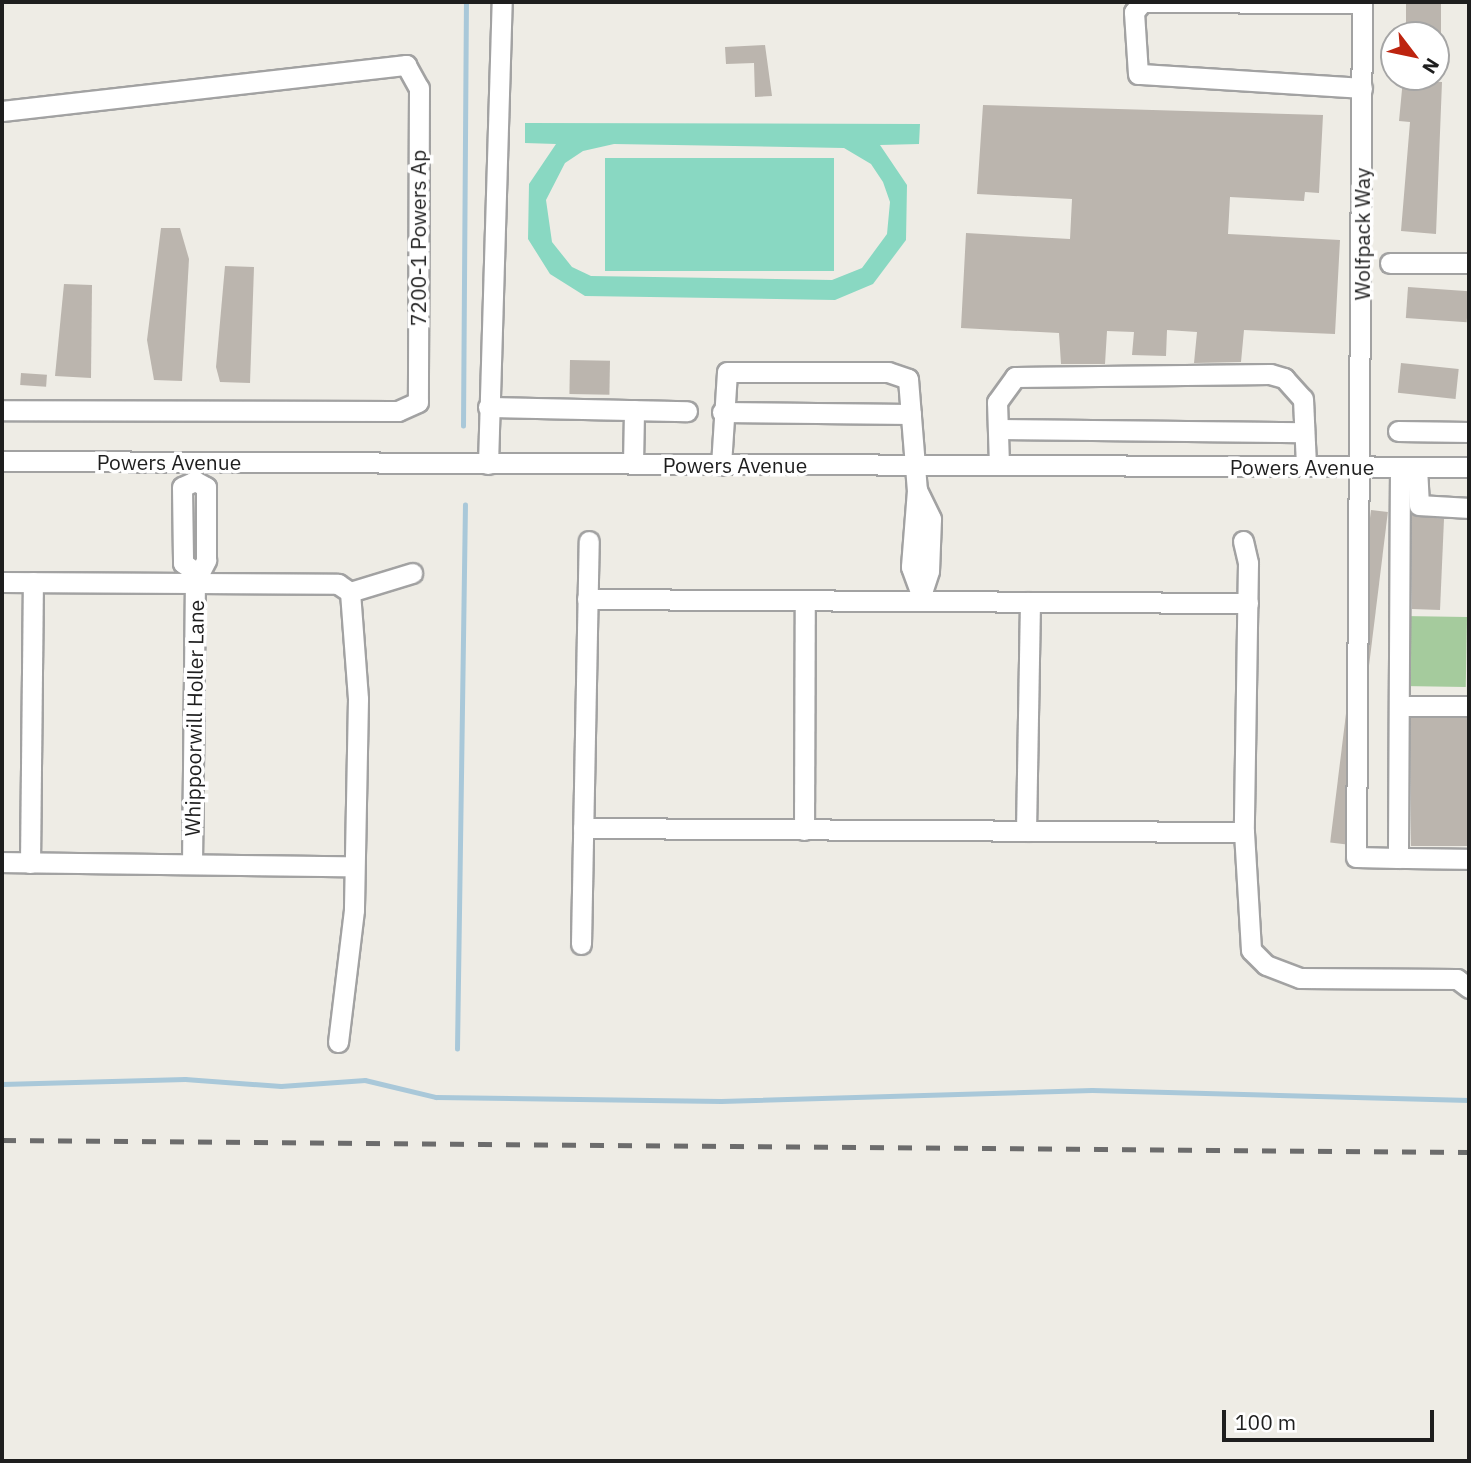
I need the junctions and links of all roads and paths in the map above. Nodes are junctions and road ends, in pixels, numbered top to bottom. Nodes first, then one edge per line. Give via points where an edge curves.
1 (502, 2) edge
2 (1141, 2) edge
3 (1362, 2) edge
4 (1362, 88) junction
5 (2, 111) edge
6 (1390, 263) dead end
7 (1469, 263) edge
8 (488, 407) junction
9 (2, 410) edge
10 (634, 410) junction
11 (687, 411) dead end
12 (722, 412) junction
13 (911, 414) junction
14 (998, 429) junction
15 (1304, 432) junction
16 (1398, 432) dead end
17 (1469, 432) edge
18 (2, 461) edge
19 (488, 464) junction
20 (633, 464) junction
21 (721, 465) junction
22 (916, 465) junction
23 (999, 465) junction
24 (1306, 467) junction
25 (1362, 467) junction
26 (1408, 467) junction
27 (1469, 467) edge
28 (195, 471) junction
29 (1469, 508) edge
30 (589, 541) dead end
31 (1243, 541) dead end
32 (412, 573) dead end
33 (195, 577) junction
34 (2, 582) edge
35 (33, 582) junction
36 (350, 592) junction
37 (920, 596) junction
38 (587, 599) junction
39 (805, 600) junction
40 (1030, 602) junction
41 (1248, 603) junction
42 (1401, 706) junction
43 (1469, 706) edge
44 (583, 828) junction
45 (804, 830) junction
46 (1026, 831) junction
47 (1244, 832) junction
48 (1398, 858) junction
49 (1469, 859) edge
50 (2, 862) edge
51 (30, 863) junction
52 (192, 864) junction
53 (353, 866) junction
54 (581, 944) dead end
55 (1469, 988) edge
56 (338, 1042) dead end

1 - 8 street
2 - 3 street
2 - 4 street via 1134,12 1138,74
3 - 4 street, Wolfpack Way
4 - 25 street, Wolfpack Way
5 - 9 street, 7200-1 Powers Ap via 407,65 419,88 418,402 398,411
6 - 7 street
8 - 10 street
8 - 19 street
10 - 11 street
10 - 20 street
12 - 13 street
12 - 13 street via 727,372 888,372 908,379
12 - 21 street
13 - 22 street
14 - 15 street
14 - 15 street via 1000,392 1015,376 1270,374 1284,378 1303,399
14 - 23 street
15 - 24 street
16 - 17 street
18 - 28 street, Powers Avenue
19 - 20 street, Powers Avenue
19 - 28 street, Powers Avenue
20 - 21 street, Powers Avenue
21 - 22 street, Powers Avenue
22 - 23 street, Powers Avenue
22 - 37 street via 911,567
23 - 24 street, Powers Avenue
24 - 25 street, Powers Avenue
25 - 26 street, Powers Avenue
25 - 48 street, Wolfpack Way via 1356,857
26 - 27 street, Powers Avenue
26 - 29 street via 1419,505
26 - 42 street
28 - 33 street, Whippoorwill Holler Lane via 182,487 183,563
30 - 38 street
31 - 41 street
32 - 36 street
33 - 35 street
33 - 36 street via 338,584
33 - 52 street, Whippoorwill Holler Lane
34 - 35 street
35 - 51 street
36 - 53 street via 358,699
37 - 39 street
37 - 40 street
38 - 39 street
38 - 44 street
39 - 45 street
40 - 41 street
40 - 46 street
41 - 47 street
42 - 43 street
42 - 48 street
44 - 45 street
44 - 54 street
45 - 46 street
46 - 47 street
47 - 55 street via 1247,934 1266,965 1300,978 1457,979
48 - 49 street
50 - 51 street
51 - 52 street
52 - 53 street
53 - 56 street via 352,951 342,980

